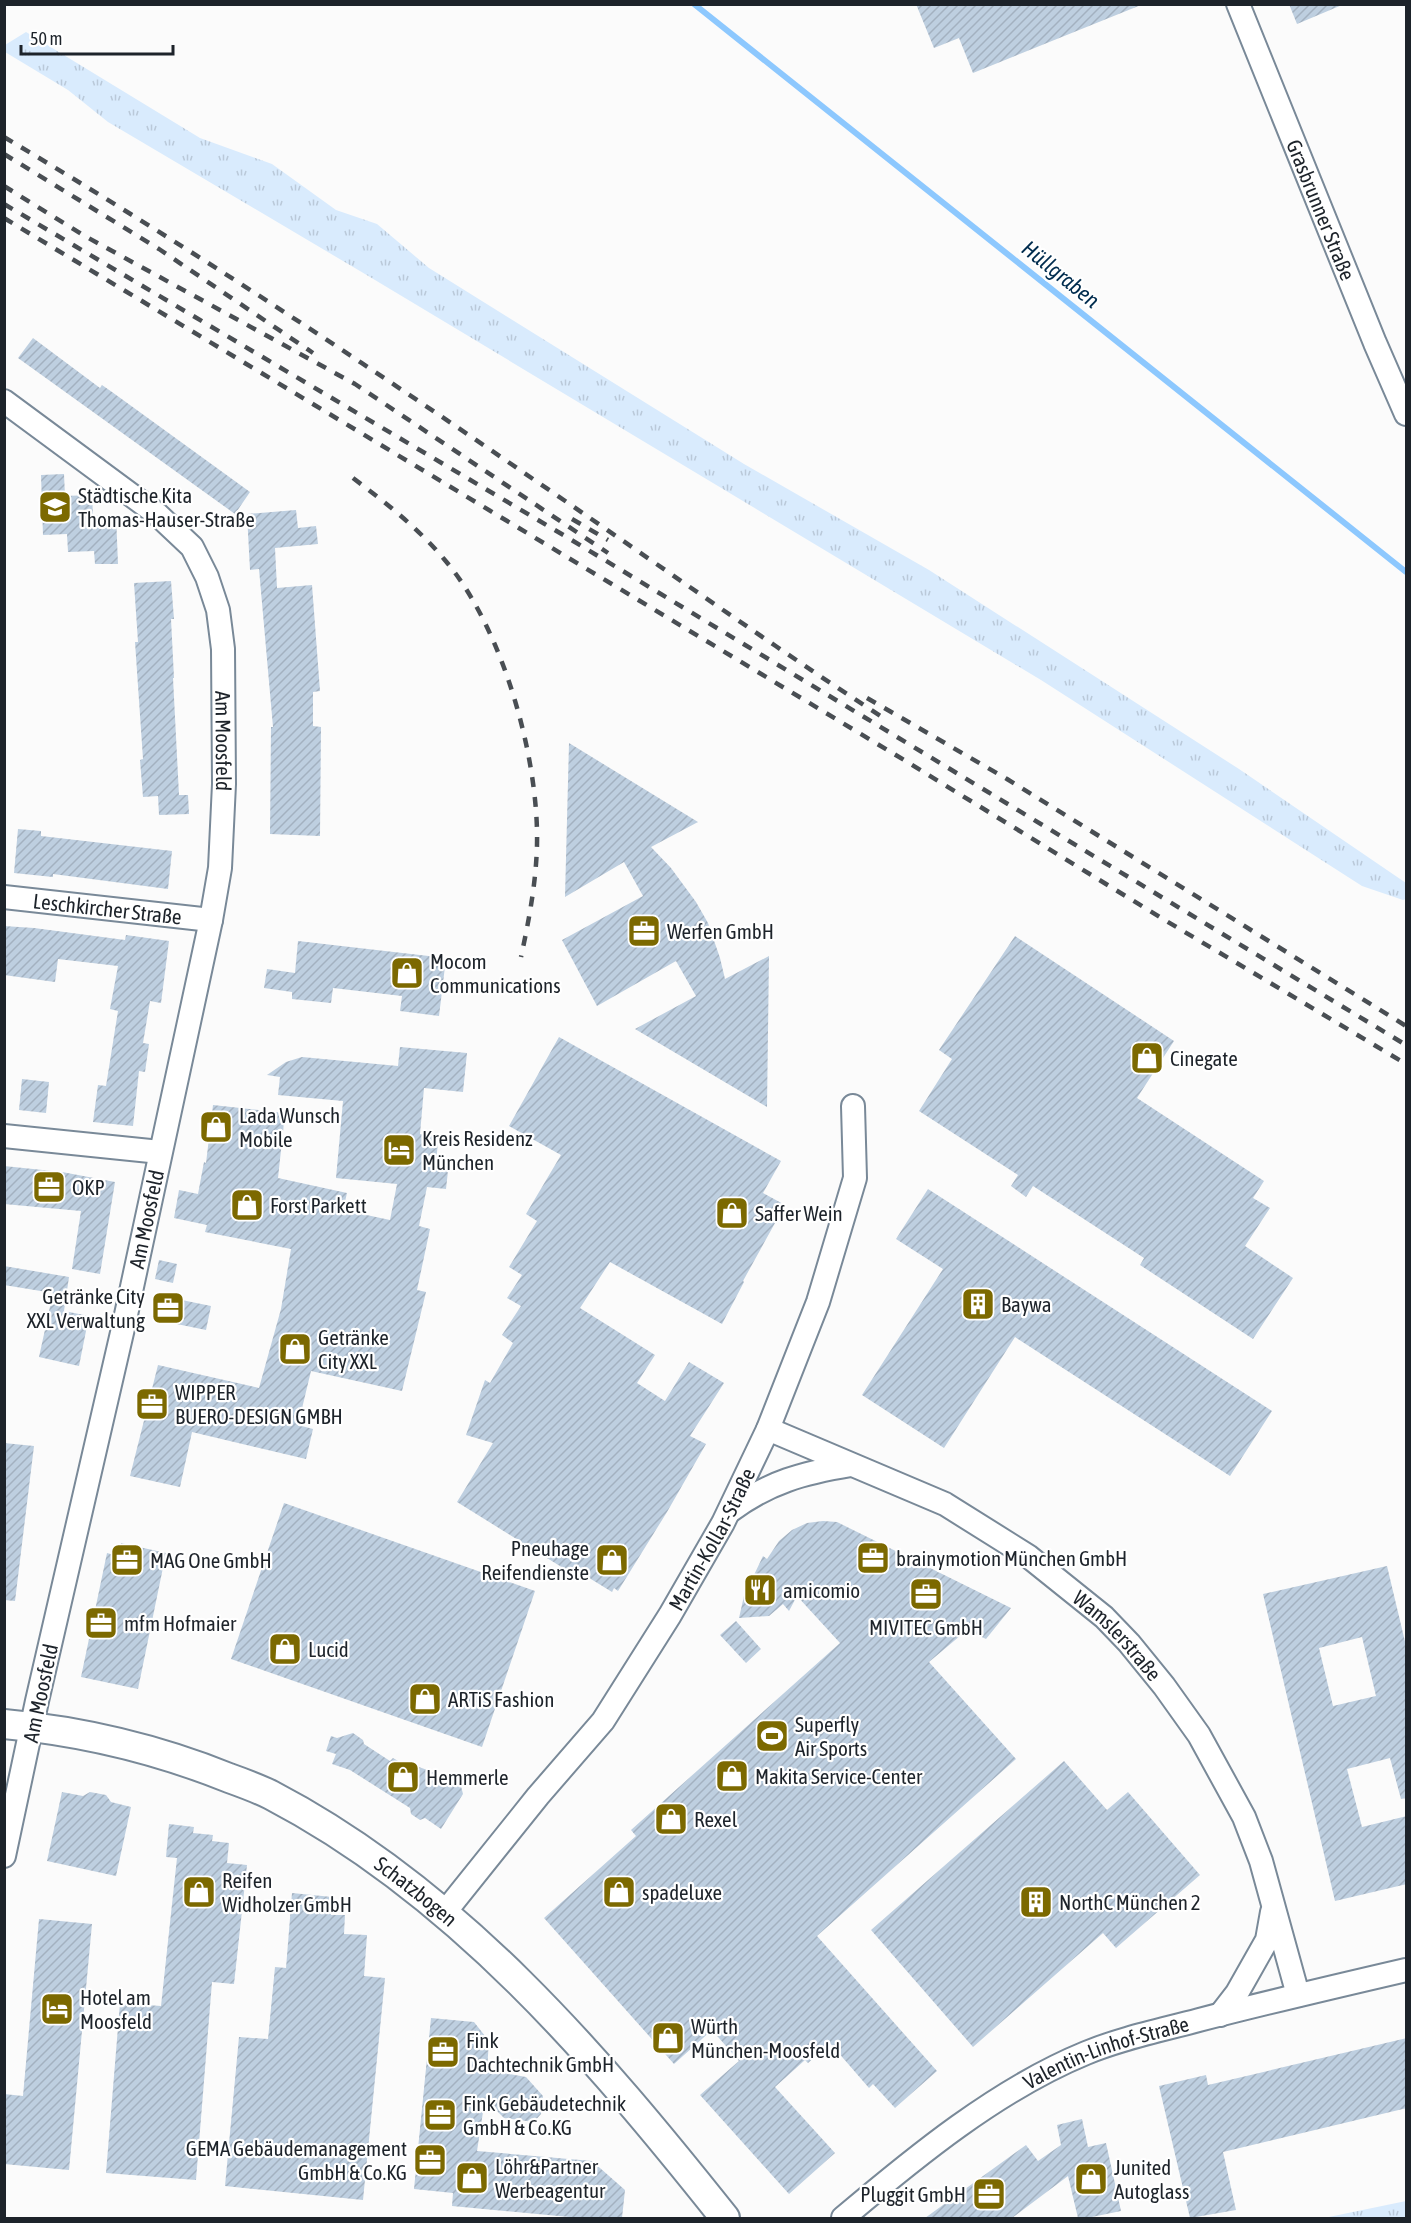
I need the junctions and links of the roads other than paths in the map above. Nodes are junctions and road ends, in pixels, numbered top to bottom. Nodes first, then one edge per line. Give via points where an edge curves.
1 (1238, 4) edge
2 (4, 401) edge
3 (1407, 414) edge
4 (4, 897) edge
5 (211, 920) junction
6 (853, 1106) dead end
7 (4, 1136) edge
8 (160, 1152) junction
9 (768, 1429) junction
10 (851, 1465) junction
11 (728, 1512) junction
12 (18, 1725) edge
13 (4, 1856) edge
14 (1273, 1907) junction
15 (444, 1912) junction
16 (1407, 1970) edge
17 (1298, 1995) junction
18 (1220, 2015) junction
19 (725, 2218) edge
20 (843, 2218) edge

1 - 3 street, Grasbrunner Straße
2 - 5 street, Am Moosfeld via 157,514 192,547 207,577 218,610 223,649 222,839
4 - 5 street, Leschkircher Straße
5 - 8 street, Am Moosfeld
6 - 9 street, Martin-Kollar-Straße via 855,1178 816,1309
7 - 8 street
8 - 12 street, Am Moosfeld via 124,1324
9 - 10 street, Wamslerstraße
9 - 11 street, Martin-Kollar-Straße
10 - 11 street via 782,1480
10 - 14 street, Wamslerstraße via 945,1504 1028,1556 1104,1617 1164,1686 1199,1734 1244,1817
11 - 15 street, Martin-Kollar-Straße via 670,1615 603,1721
12 - 13 street, Am Moosfeld
12 - 15 main road, Schatzbogen via 168,1755 269,1794 349,1839
14 - 17 street, Wamslerstraße
14 - 18 street, Wamslerstraße via 1267,1940 1238,1993
15 - 19 main road, Schatzbogen via 524,1985 585,2051
16 - 17 street, Valentin-Linhof-Straße
17 - 18 street, Valentin-Linhof-Straße
18 - 20 street, Valentin-Linhof-Straße via 1086,2053 1041,2075 934,2144

